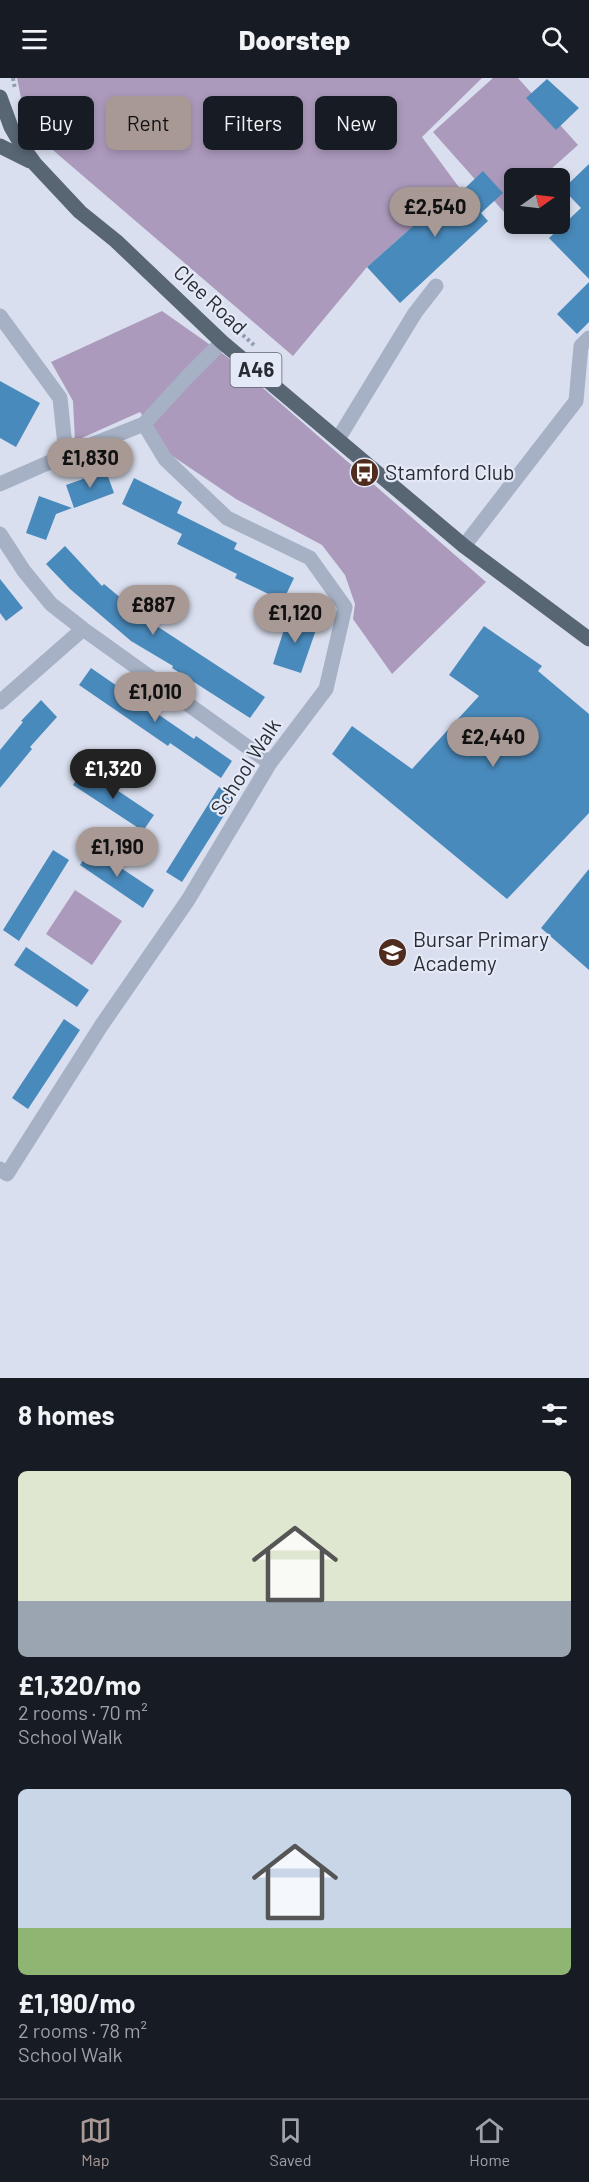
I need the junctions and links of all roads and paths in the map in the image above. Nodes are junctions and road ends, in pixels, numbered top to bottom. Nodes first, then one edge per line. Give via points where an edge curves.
1 (0, 97) edge
2 (0, 146) edge
3 (35, 164) junction
4 (436, 285) dead end
5 (216, 310) dead end
6 (0, 316) edge
7 (589, 338) edge
8 (222, 342) junction
9 (260, 349) dead end
10 (144, 424) junction
11 (338, 439) junction
12 (66, 455) junction
13 (0, 484) edge
14 (0, 534) edge
15 (464, 546) junction
16 (83, 629) junction
17 (589, 639) edge
18 (0, 702) edge
19 (270, 763) junction
20 (4, 1172) edge

1 - 3 main road, Clee Road / A46 via 11,127
2 - 3 main road, Clee Road / A46
3 - 8 main road, Clee Road / A46 via 80,212
4 - 11 street
5 - 9 path
6 - 12 street via 60,398
7 - 15 street via 581,346 576,401
8 - 10 street
8 - 11 main road, Clee Road / A46
10 - 12 street
10 - 19 street, School Walk via 165,459 227,518 310,558 345,607 326,689
11 - 15 main road, Clee Road / A46
12 - 13 street
14 - 16 street via 44,596
15 - 17 main road, Clee Road / A46
16 - 18 street
16 - 19 street
19 - 20 street, School Walk via 188,900

